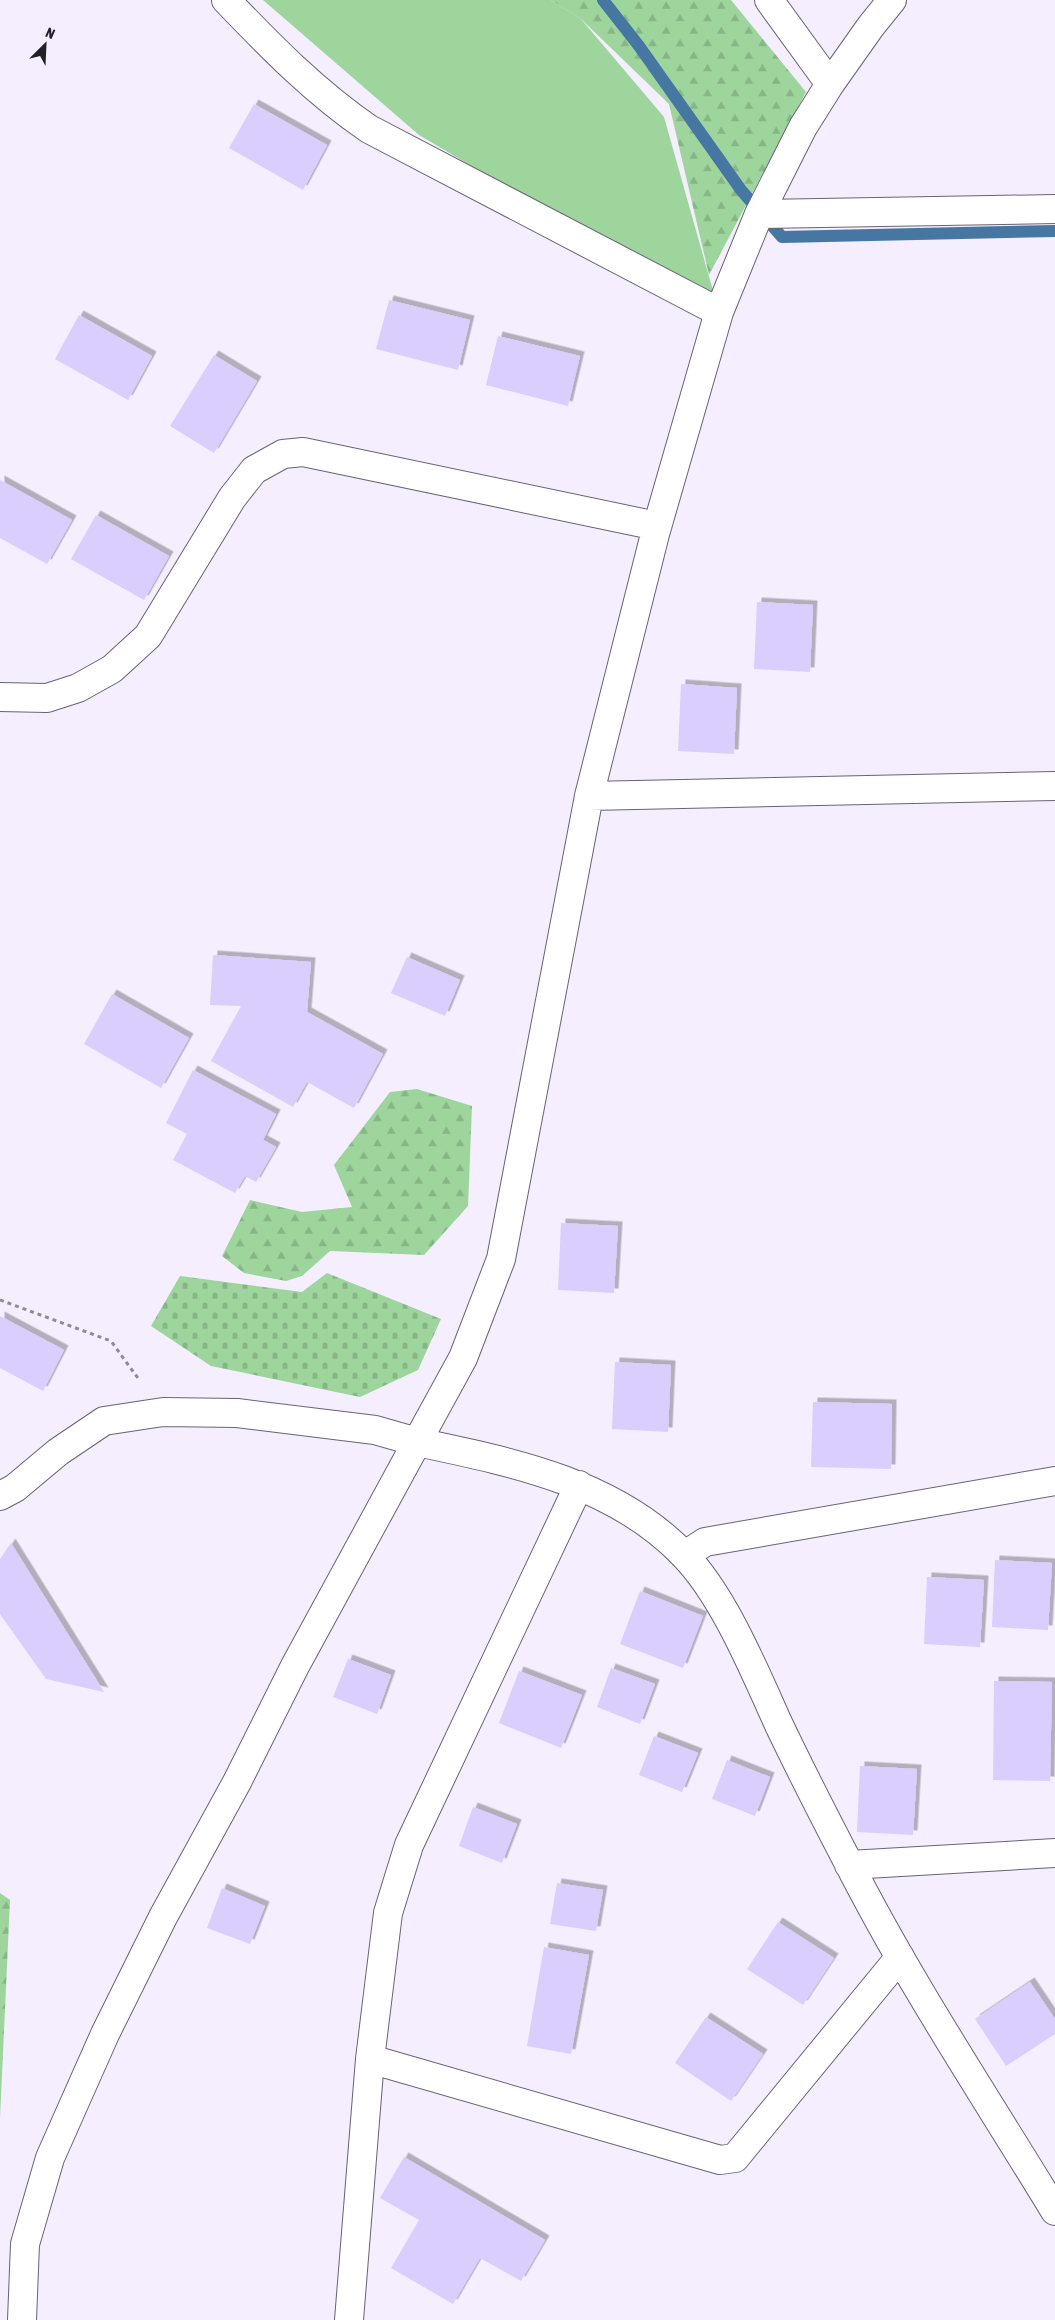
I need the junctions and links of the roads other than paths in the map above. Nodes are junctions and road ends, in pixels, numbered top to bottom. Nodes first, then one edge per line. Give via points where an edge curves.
1 (226, 0) edge
2 (768, 0) edge
3 (892, 0) edge
4 (830, 84) junction
5 (1055, 209) edge
6 (759, 214) junction
7 (719, 312) junction
8 (658, 526) junction
9 (0, 698) edge
10 (1055, 786) edge
11 (590, 796) junction
12 (417, 1442) junction
13 (1055, 1481) edge
14 (579, 1486) junction
15 (0, 1496) edge
16 (685, 1555) junction
17 (1055, 1853) edge
18 (849, 1865) junction
19 (900, 1957) junction
20 (370, 2059) junction
21 (1055, 2211) edge
22 (22, 2320) edge
23 (349, 2320) edge

1 - 7 street via 287,64 368,129
2 - 4 street
3 - 4 street
4 - 6 street via 803,127
5 - 6 street
6 - 7 street
7 - 8 street
8 - 9 street via 302,452 283,454 254,470 232,498 148,636 112,669 78,688 47,698
8 - 11 street
10 - 11 street
11 - 12 street via 501,1258 463,1358
12 - 14 street via 497,1458
12 - 15 street via 375,1430 237,1413 163,1412 104,1422
12 - 22 street via 163,1917 97,2052 50,2158 25,2244
13 - 16 street via 705,1542
14 - 16 street via 619,1503
14 - 20 street via 408,1845 388,1913
16 - 18 street via 727,1618
17 - 18 street
18 - 19 street
19 - 20 street via 735,2158 720,2160
19 - 21 street
20 - 23 street

